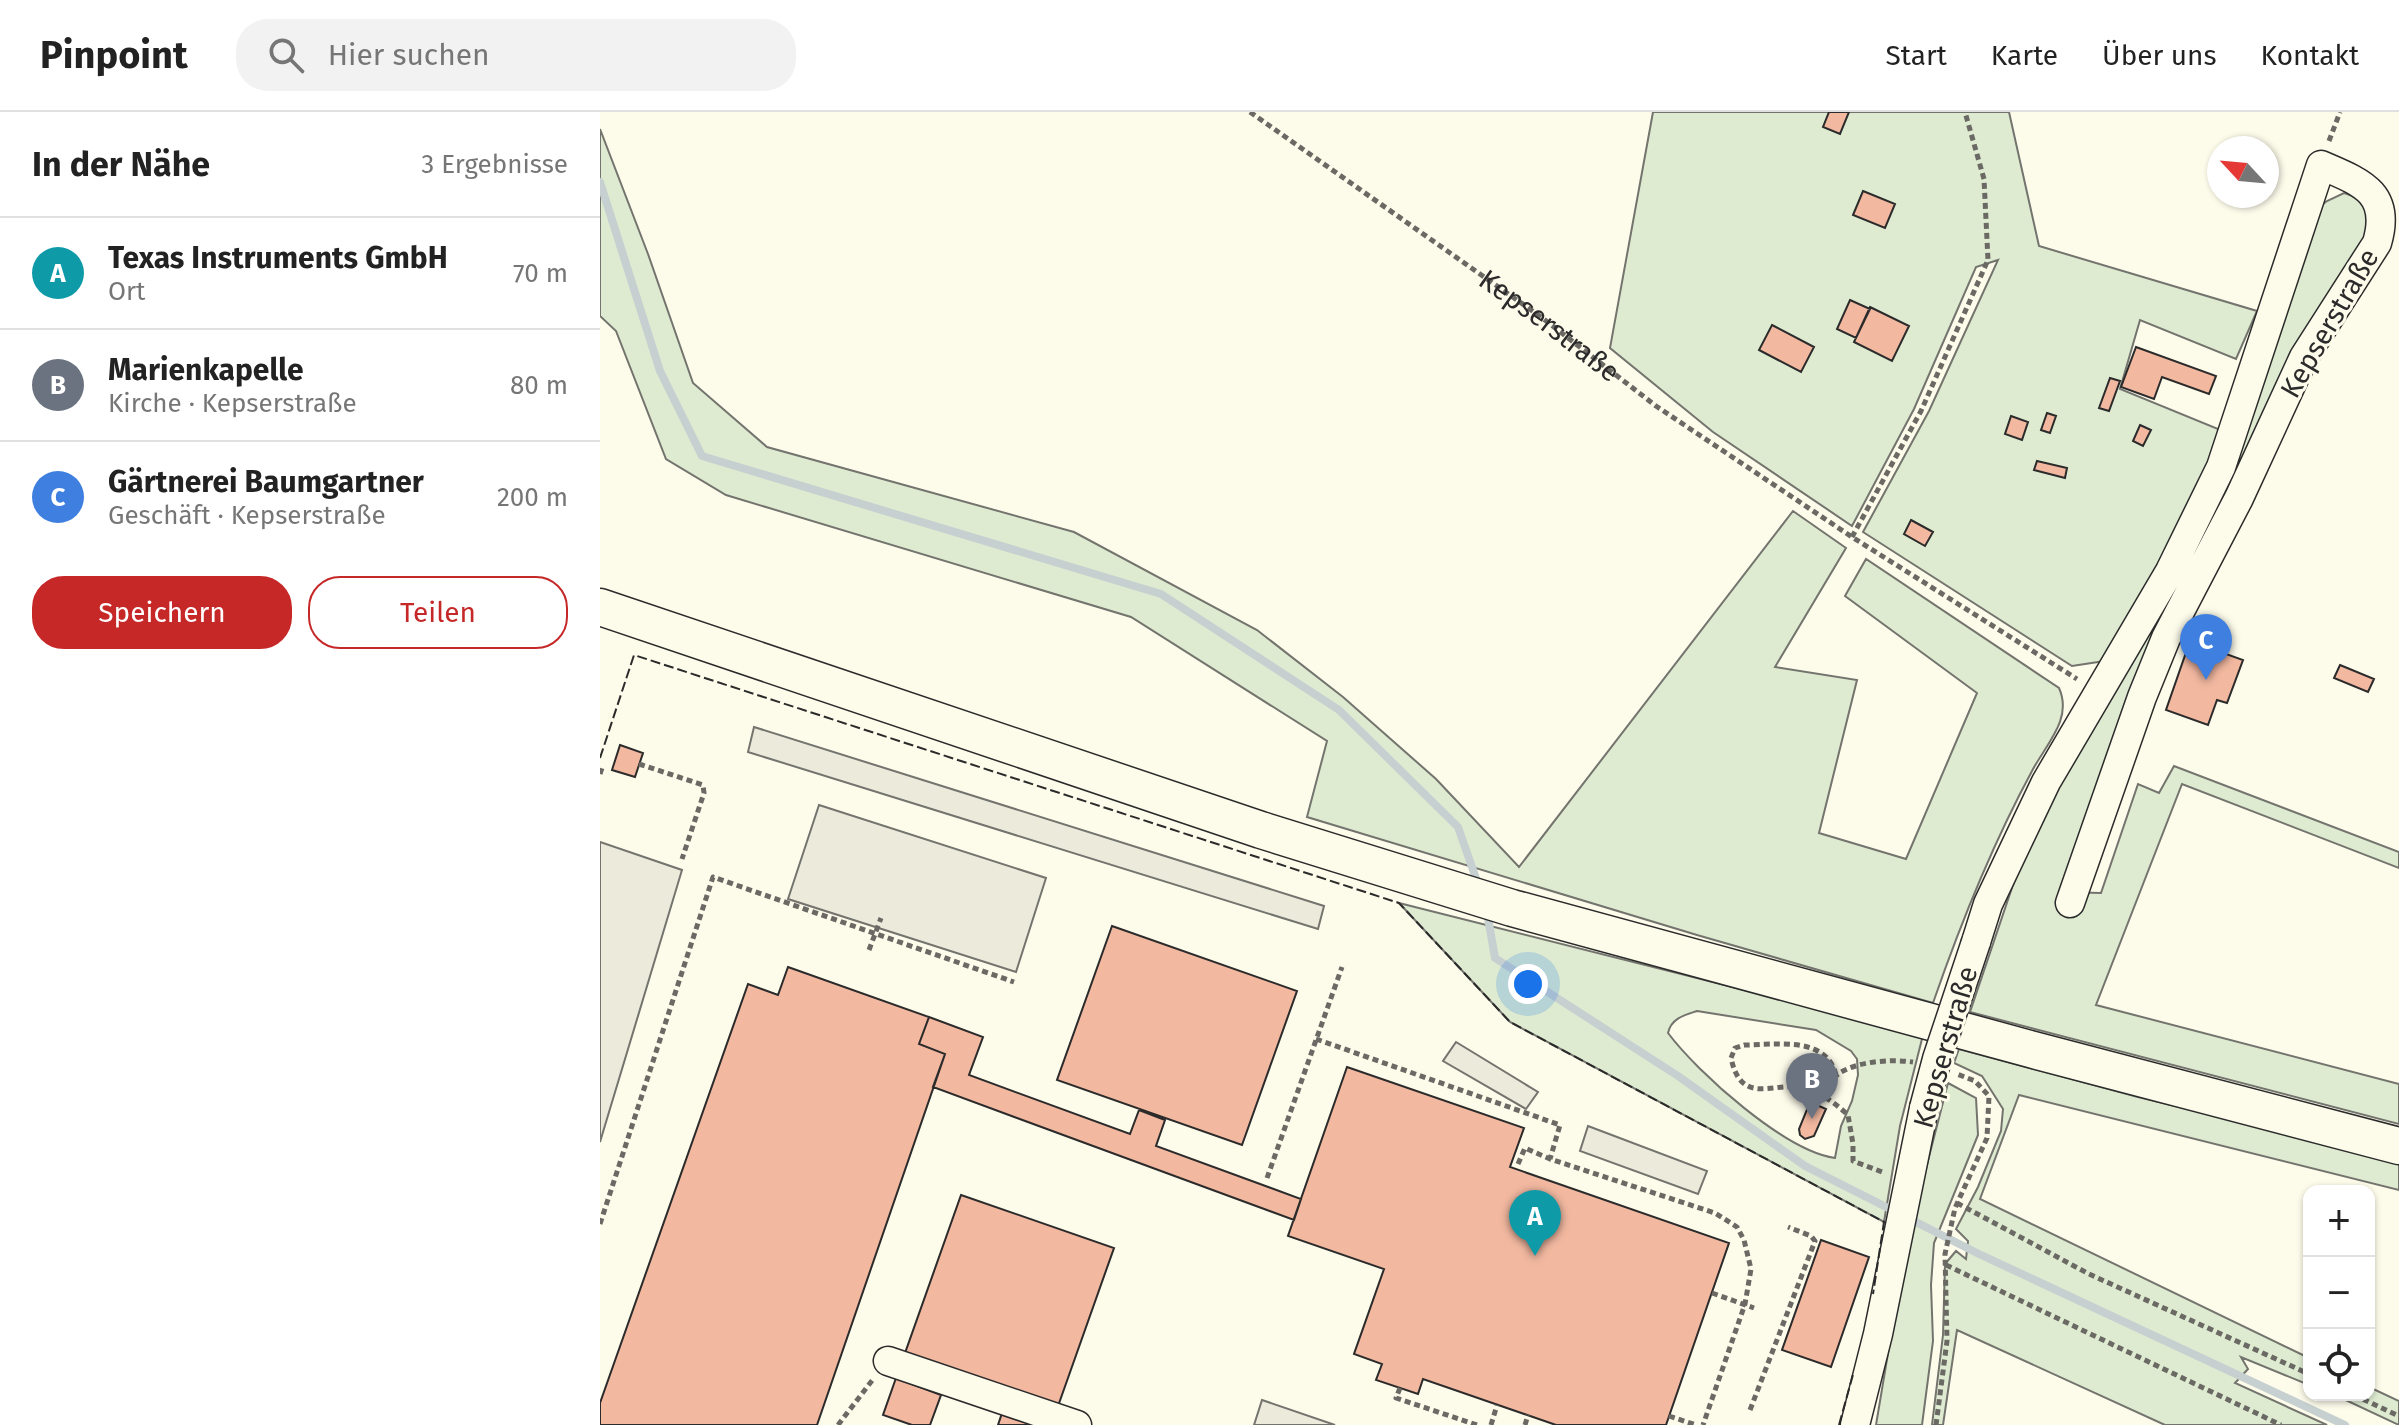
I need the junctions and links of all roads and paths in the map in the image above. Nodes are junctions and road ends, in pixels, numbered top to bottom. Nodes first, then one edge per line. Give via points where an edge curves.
1 (1250, 112) edge
2 (1965, 112) edge
3 (1852, 537) junction
4 (600, 607) edge
5 (2099, 694) junction
6 (639, 764) dead end
7 (682, 859) dead end
8 (2070, 903) dead end
9 (881, 918) dead end
10 (875, 934) junction
11 (869, 950) dead end
12 (1342, 967) dead end
13 (1014, 982) dead end
14 (1316, 1039) junction
15 (1836, 1075) dead end
16 (2399, 1146) edge
17 (1550, 1159) junction
18 (1518, 1164) dead end
19 (1858, 1165) dead end
20 (1267, 1178) dead end
21 (600, 1224) edge
22 (1788, 1227) dead end
23 (1946, 1265) junction
24 (1712, 1293) dead end
25 (1745, 1304) junction
26 (1754, 1308) dead end
27 (888, 1361) joint
28 (2303, 1371) edge
29 (1400, 1388) dead end
30 (2367, 1401) edge
31 (1497, 1405) dead end
32 (1750, 1410) dead end
33 (1528, 1415) dead end
34 (1669, 1416) dead end
35 (2399, 1416) edge
36 (838, 1425) edge
37 (1077, 1425) edge
38 (1477, 1425) edge
39 (1491, 1425) edge
40 (1525, 1425) edge
41 (1696, 1425) edge
42 (1703, 1425) edge
43 (1855, 1425) edge
44 (1936, 1425) edge
45 (2281, 1425) edge

1 - 3 path, Kepserstraße via 1541,317 1656,406
2 - 3 path via 1984,179 1988,260 1921,411
3 - 5 path, Kepserstraße
4 - 16 main road via 1261,830 1512,908
5 - 8 street, Kepserstraße via 2170,571 2221,467 2321,165 2362,183 2381,211 2377,243 2304,357 2166,638
5 - 43 street, Kepserstraße, bridge via 2046,782 1988,904 1924,1108
6 - 7 path via 703,785
9 - 10 path
10 - 11 path
10 - 13 path
10 - 21 path via 713,877
12 - 14 path
14 - 17 path via 1560,1125
14 - 20 path
15 - 19 path via 1828,1059 1804,1045 1744,1045 1735,1048 1731,1058 1735,1072 1751,1086 1809,1090 1843,1111
17 - 18 path via 1525,1148
17 - 25 path via 1715,1213 1737,1227 1751,1269
22 - 32 path via 1815,1241
23 - 28 path via 1956,1205 2089,1274
23 - 44 path via 1947,1341
23 - 45 path
24 - 25 path
25 - 26 path
25 - 42 path
27 - 36 path
27 - 37 street
29 - 38 path via 1396,1398
30 - 35 path
31 - 39 path
33 - 40 path
34 - 41 path

